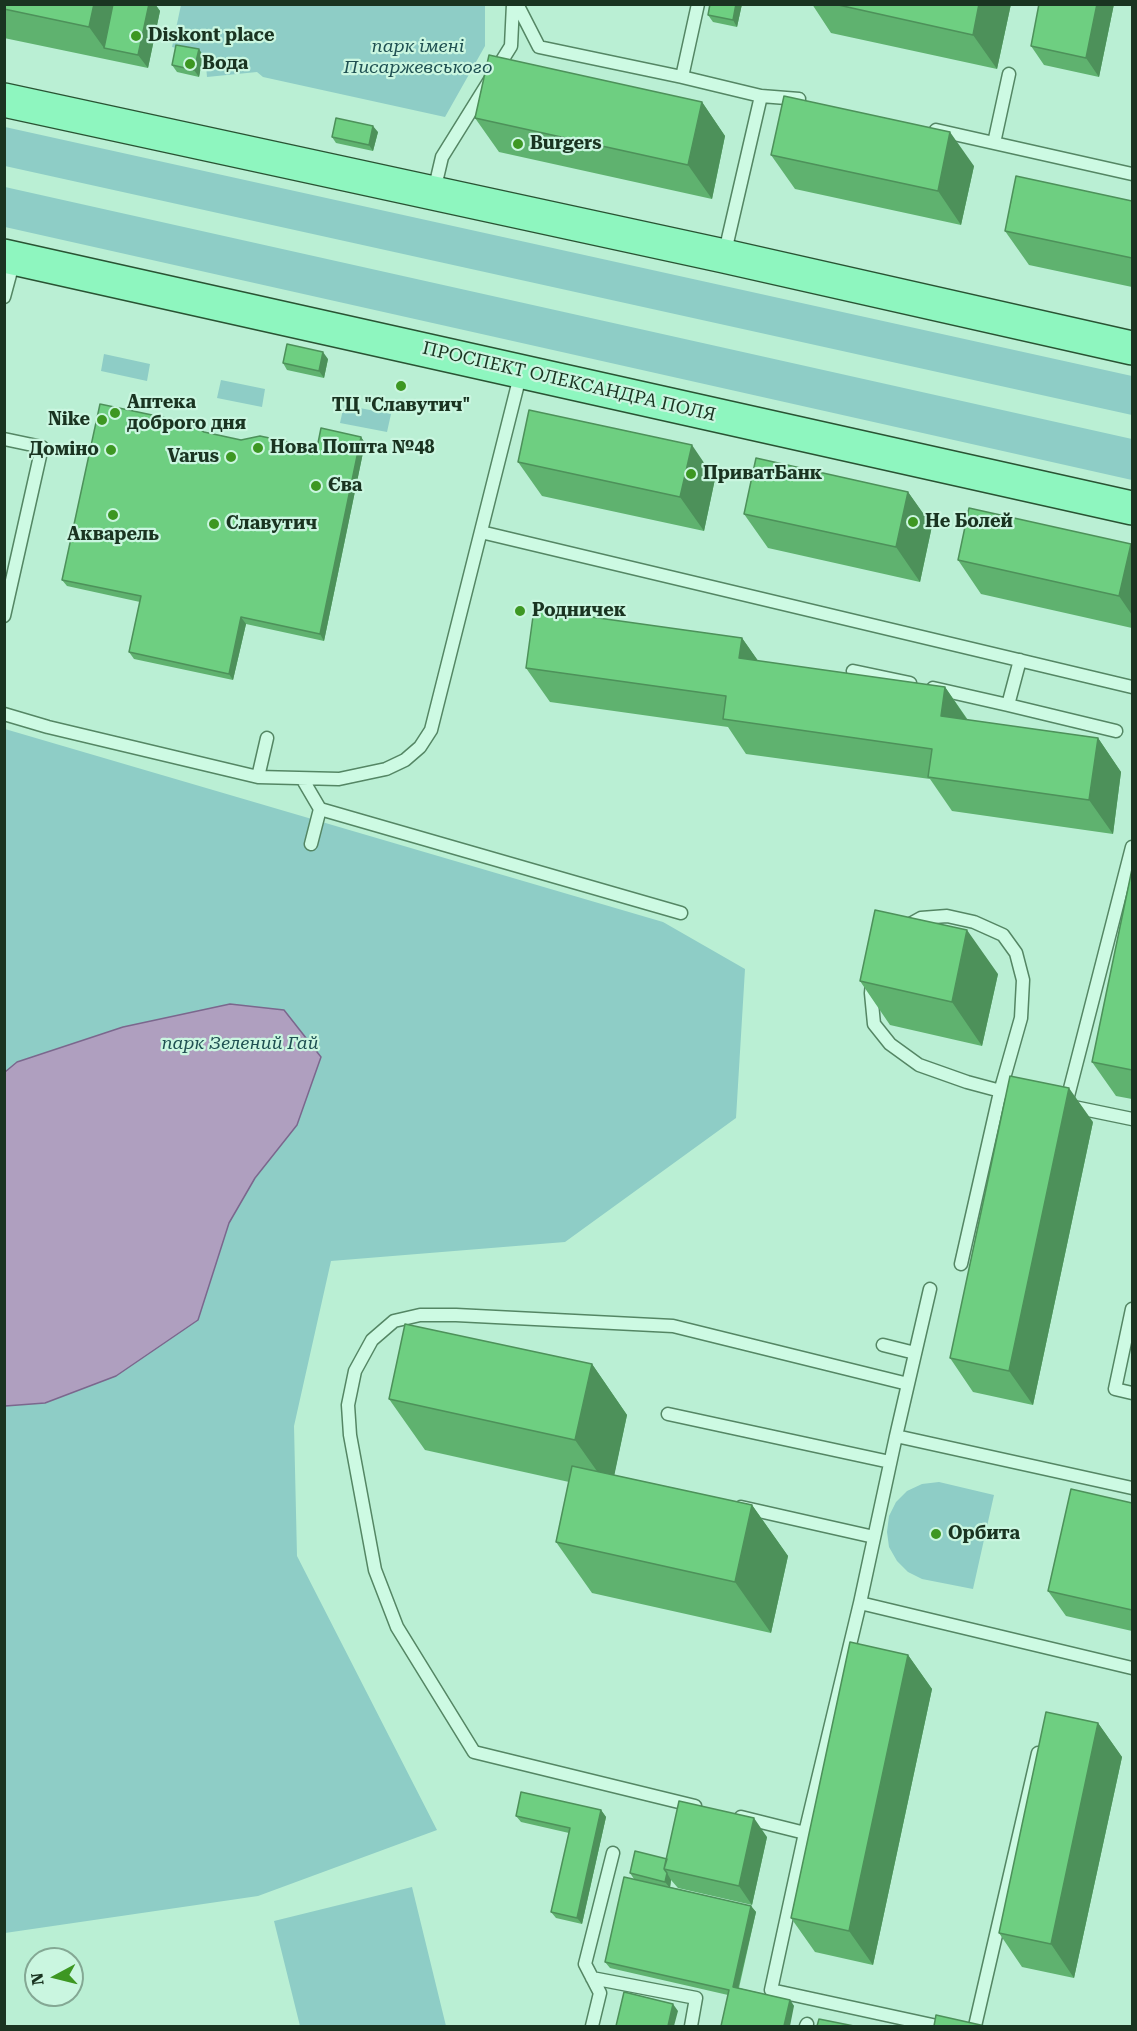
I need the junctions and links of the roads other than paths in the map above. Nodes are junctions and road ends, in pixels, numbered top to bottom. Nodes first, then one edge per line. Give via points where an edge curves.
1 (515, 4) edge
2 (698, 4) edge
3 (1009, 74) dead end
4 (682, 77) junction
5 (761, 96) junction
6 (4, 100) edge
7 (806, 101) edge
8 (928, 128) edge
9 (994, 143) junction
10 (1132, 174) edge
11 (434, 192) junction
12 (724, 256) junction
13 (10, 257) edge
14 (4, 297) edge
15 (1132, 348) edge
16 (521, 371) junction
17 (4, 439) edge
18 (1132, 508) edge
19 (481, 532) junction
20 (4, 616) edge
21 (1020, 660) junction
22 (853, 671) dead end
23 (1132, 687) edge
24 (1008, 705) junction
25 (4, 714) edge
26 (1116, 732) dead end
27 (267, 738) dead end
28 (258, 777) junction
29 (303, 780) junction
30 (320, 809) junction
31 (311, 844) dead end
32 (1132, 847) edge
33 (681, 914) dead end
34 (892, 939) edge
35 (875, 967) edge
36 (1000, 1092) junction
37 (1033, 1099) edge
38 (1132, 1119) edge
39 (962, 1264) dead end
40 (930, 1289) dead end
41 (1132, 1309) edge
42 (883, 1345) dead end
43 (915, 1353) junction
44 (908, 1384) junction
45 (1132, 1393) edge
46 (668, 1414) dead end
47 (896, 1436) junction
48 (890, 1462) junction
49 (1132, 1488) edge
50 (734, 1505) edge
51 (874, 1537) junction
52 (860, 1604) junction
53 (1132, 1668) edge
54 (1040, 1744) edge
55 (703, 1808) edge
56 (725, 1813) edge
57 (805, 1833) junction
58 (613, 1853) dead end
59 (592, 1978) junction
60 (592, 2026) edge
61 (691, 2026) edge
62 (937, 2026) edge
63 (975, 2026) edge

1 - 4 lane via 539,48
1 - 11 lane via 511,46 442,157
2 - 4 lane
3 - 9 lane
4 - 5 lane
5 - 7 lane
5 - 12 lane
6 - 11 main road
8 - 9 lane
9 - 10 lane
11 - 12 main road
12 - 15 main road
13 - 14 lane
13 - 16 main road, ПРОСПЕКТ ОЛЕКСАНДРА ПОЛЯ
16 - 18 main road, ПРОСПЕКТ ОЛЕКСАНДРА ПОЛЯ
16 - 19 lane
17 - 20 lane via 42,447
19 - 21 lane
19 - 29 lane via 431,730 420,747 405,760 375,772
21 - 23 lane
21 - 24 lane
22 - 24 lane
24 - 26 lane
25 - 28 lane
27 - 28 lane
28 - 29 lane
29 - 30 lane
30 - 31 lane
30 - 33 lane
32 - 38 lane via 1060,1105
34 - 36 lane via 921,918 947,916 974,921 1003,935 1016,953 1023,980 1021,1018
35 - 36 lane via 871,993 874,1024 890,1044 919,1065
36 - 37 lane
36 - 39 lane
40 - 43 lane
41 - 45 lane via 1115,1389
42 - 43 lane
43 - 44 lane
44 - 47 lane
44 - 55 lane via 673,1326 456,1315 420,1316 394,1322 372,1340 355,1371 348,1405 350,1435 375,1570 397,1628 474,1752
46 - 48 lane
47 - 48 lane
47 - 49 lane
48 - 51 lane
50 - 51 lane
51 - 52 lane
52 - 53 lane
52 - 57 lane
54 - 63 lane
56 - 57 lane
57 - 62 lane via 771,1990
58 - 59 lane via 585,1964
59 - 60 lane via 600,1993
59 - 61 lane via 696,1998

